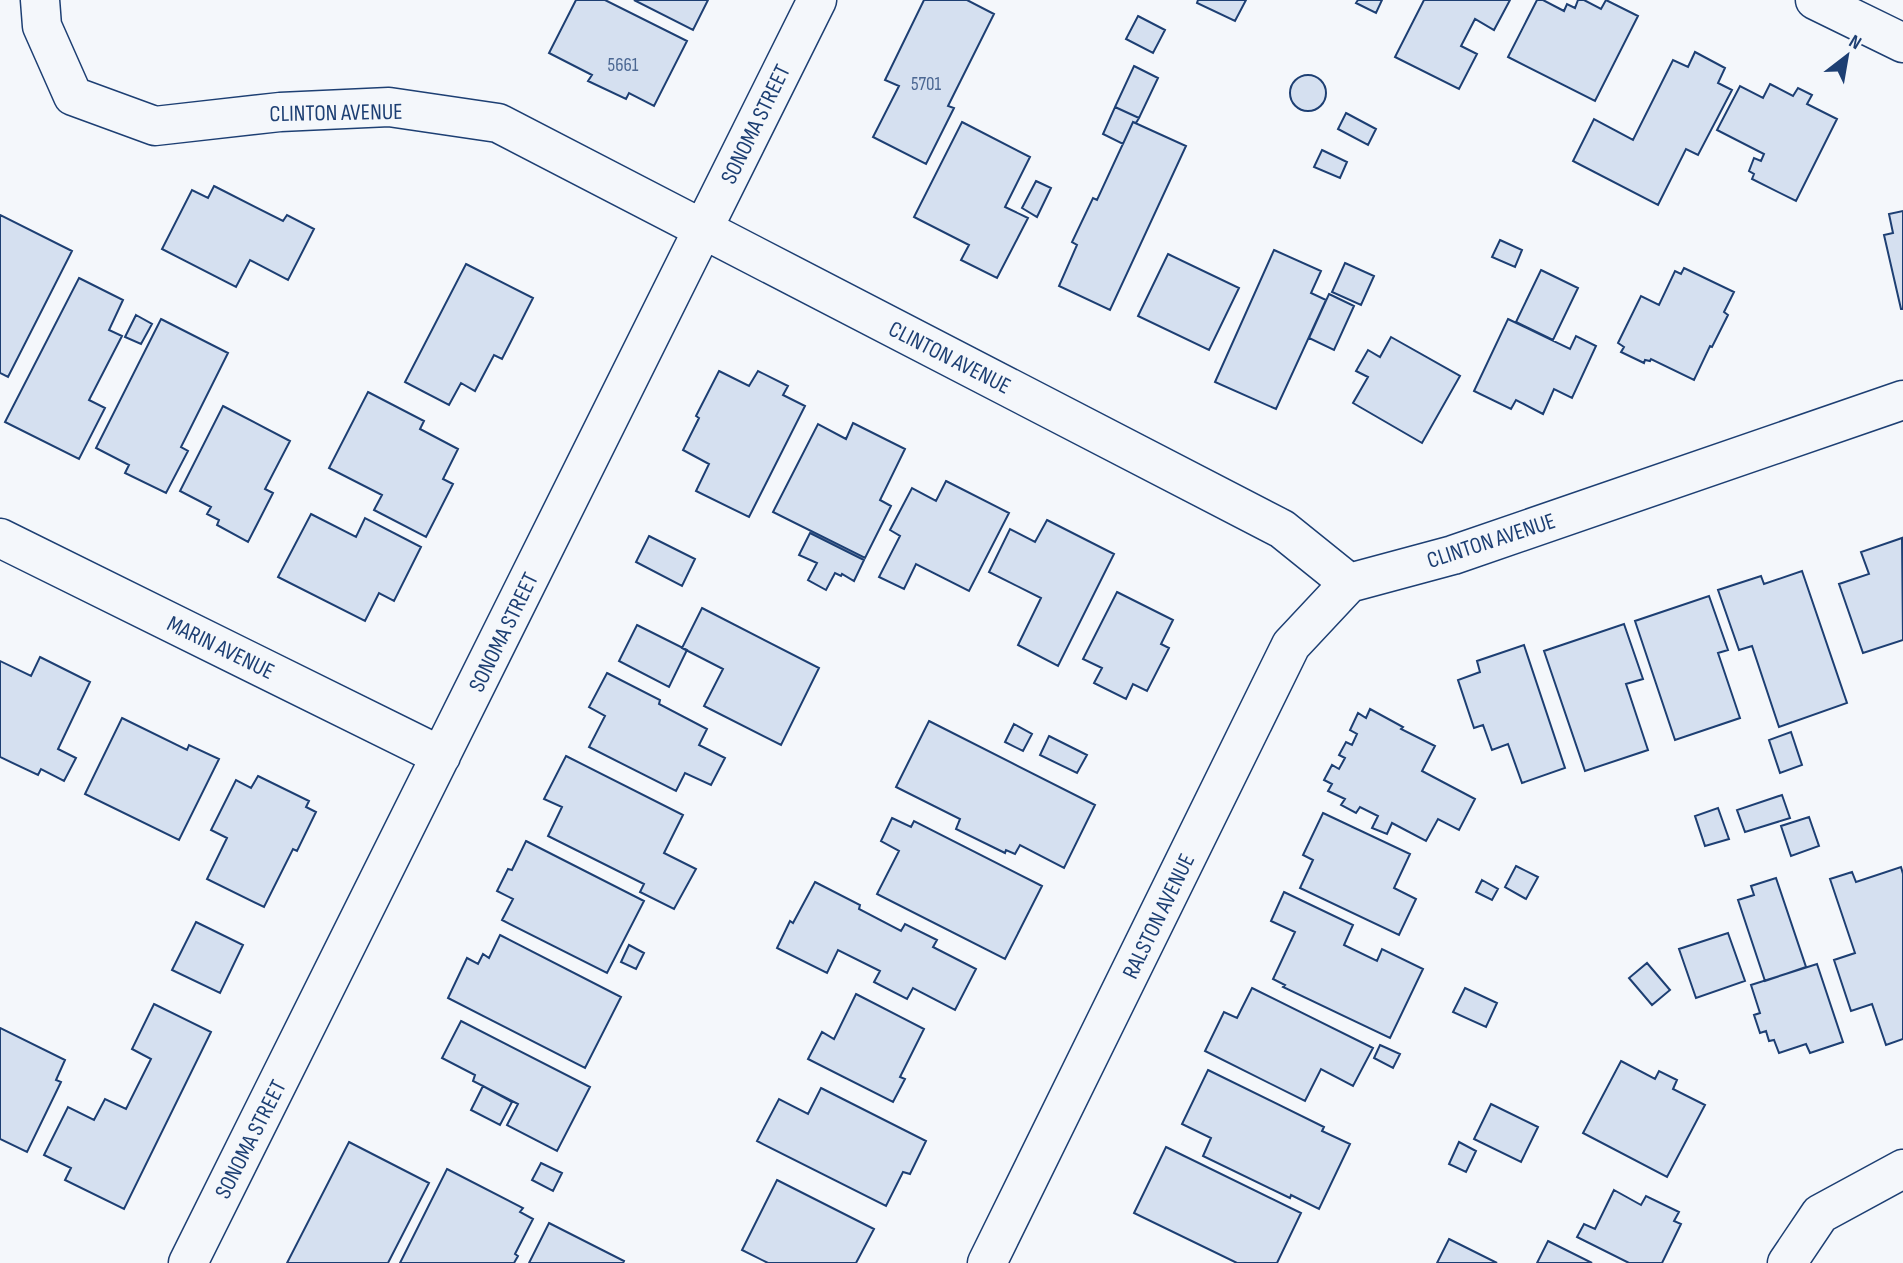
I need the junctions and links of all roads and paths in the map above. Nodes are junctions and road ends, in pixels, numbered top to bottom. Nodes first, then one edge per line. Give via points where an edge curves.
1 (40, 0) edge
2 (817, 0) edge
3 (1815, 0) edge
4 (1903, 43) edge
5 (703, 230) junction
6 (1903, 400) edge
7 (0, 538) edge
8 (1349, 583) junction
9 (441, 756) junction
10 (1903, 1169) edge
11 (188, 1263) edge
12 (987, 1263) edge
13 (1787, 1263) edge

1 - 5 street, CLINTON AVENUE via 42,26 73,96 155,126 280,111 389,107 498,123
2 - 5 street, SONOMA STREET
3 - 4 street
5 - 8 street, CLINTON AVENUE via 1282,528
5 - 9 street, SONOMA STREET
6 - 8 street, CLINTON AVENUE via 1453,555
7 - 9 street, MARIN AVENUE
8 - 12 street, RALSTON AVENUE via 1292,645
9 - 11 street, SONOMA STREET
10 - 13 street via 1820,1214

